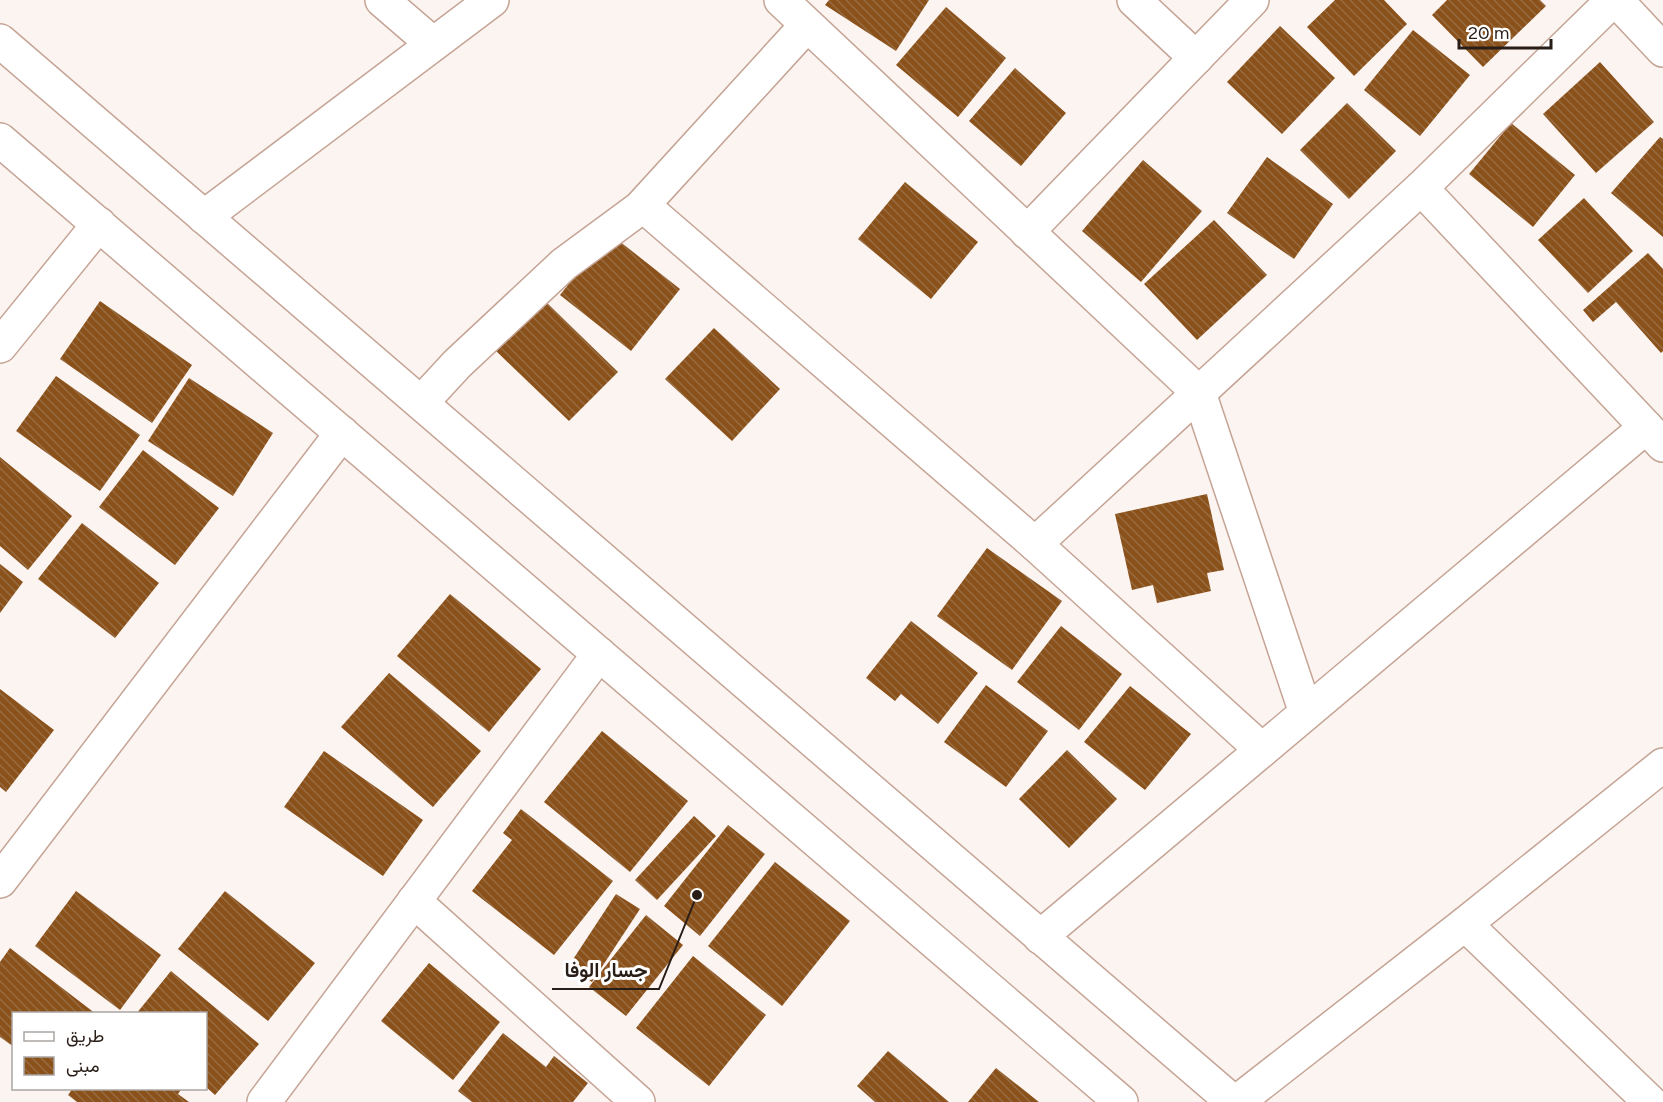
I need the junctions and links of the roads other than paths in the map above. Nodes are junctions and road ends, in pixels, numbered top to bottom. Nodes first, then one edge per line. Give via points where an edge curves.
1 (382, 0) edge
2 (492, 0) edge
3 (781, 0) edge
4 (1134, 0) edge
5 (1252, 0) edge
6 (1615, 0) edge
7 (807, 25) junction
8 (0, 41) edge
9 (433, 44) junction
10 (1663, 50) edge
11 (1196, 58) junction
12 (0, 140) edge
13 (1420, 188) junction
14 (653, 214) dead end
15 (204, 217) junction
16 (99, 224) junction
17 (1027, 232) junction
18 (0, 346) edge
19 (1199, 393) junction
20 (421, 403) junction
21 (342, 433) junction
22 (1654, 436) edge
23 (1035, 544) junction
24 (599, 654) junction
25 (1306, 712) junction
26 (1262, 750) junction
27 (1663, 765) edge
28 (0, 880) edge
29 (414, 901) junction
30 (1465, 924) junction
31 (1040, 936) junction
32 (264, 1102) edge
33 (638, 1102) edge
34 (1121, 1102) edge
35 (1235, 1102) edge
36 (1650, 1102) edge

1 - 9 street
2 - 9 street
3 - 7 street
4 - 11 street
5 - 11 street
6 - 10 street
6 - 13 street
7 - 17 street
7 - 20 street via 640,208 564,264
8 - 15 street
9 - 15 street
11 - 17 street
12 - 16 street
13 - 19 street
13 - 22 street
14 - 23 street
15 - 20 street
16 - 18 street
16 - 21 street
17 - 19 street
19 - 23 street
19 - 25 street
20 - 31 street
21 - 24 street
21 - 28 street
22 - 25 street
23 - 26 street
24 - 29 street
24 - 34 street
25 - 26 street
26 - 31 street
27 - 30 street
29 - 32 street
29 - 33 street
30 - 35 street
30 - 36 street
31 - 35 street

